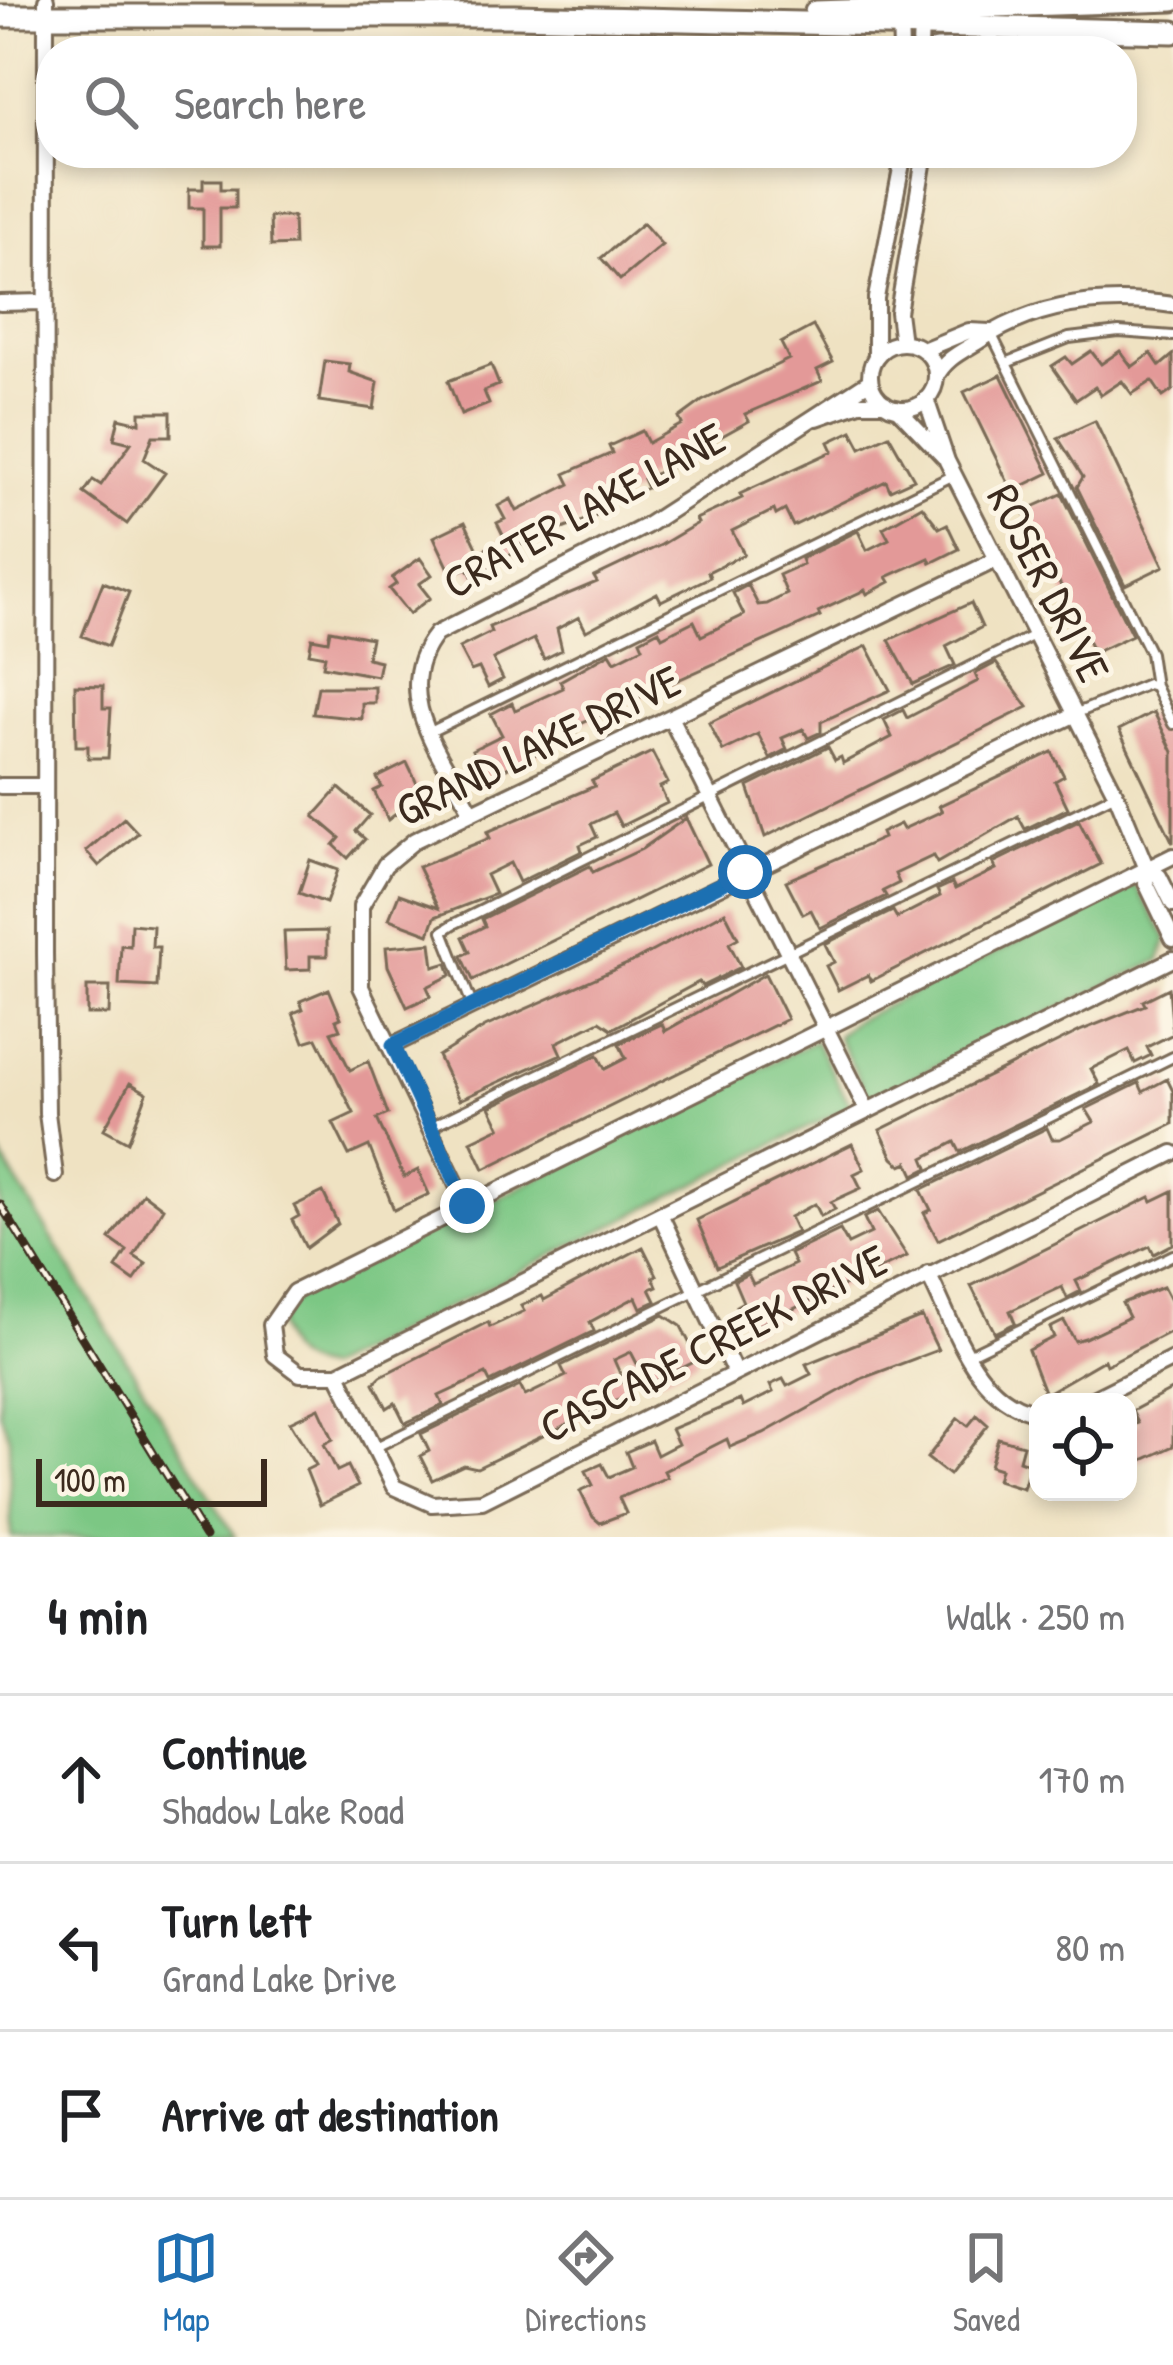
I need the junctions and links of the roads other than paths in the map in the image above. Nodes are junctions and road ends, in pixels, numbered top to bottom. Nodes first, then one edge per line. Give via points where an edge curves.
1 (1173, 0) edge
2 (46, 8) edge
3 (0, 16) edge
4 (912, 17) edge
5 (1105, 32) junction
6 (1173, 32) edge
7 (1092, 36) edge
8 (44, 168) edge
9 (901, 168) edge
10 (922, 168) edge
11 (43, 302) junction
12 (0, 303) edge
13 (1173, 305) edge
14 (990, 332) junction
15 (1173, 336) edge
16 (902, 343) junction
17 (923, 350) junction
18 (877, 356) junction
19 (1006, 363) junction
20 (936, 377) junction
21 (870, 381) junction
22 (926, 399) junction
23 (890, 406) junction
24 (812, 419) junction
25 (950, 468) junction
26 (996, 560) junction
27 (1034, 635) junction
28 (1155, 686) junction
29 (1076, 714) junction
30 (671, 719) junction
31 (1173, 724) edge
32 (430, 732) junction
33 (0, 786) edge
34 (44, 786) junction
35 (1116, 794) junction
36 (708, 796) junction
37 (472, 812) junction
38 (1173, 856) edge
39 (1147, 869) junction
40 (745, 872) junction
41 (1173, 904) edge
42 (1173, 939) edge
43 (785, 953) junction
44 (1173, 959) edge
45 (473, 1007) junction
46 (822, 1027) junction
47 (393, 1045) junction
48 (1173, 1057) edge
49 (867, 1111) junction
50 (430, 1126) junction
51 (1173, 1153) edge
52 (55, 1175) dead end
53 (467, 1206) junction
54 (660, 1214) junction
55 (1173, 1255) edge
56 (928, 1274) junction
57 (696, 1290) junction
58 (970, 1354) junction
59 (1173, 1359) edge
60 (735, 1372) junction
61 (338, 1374) junction
62 (1106, 1393) edge
63 (1029, 1411) edge
64 (375, 1448) junction

1 - 4 main road
2 - 3 main road
2 - 4 main road
4 - 5 main road
5 - 6 main road
5 - 7 main road
8 - 11 street
9 - 18 street via 876,298
10 - 16 street via 898,312
11 - 12 street
11 - 34 street
13 - 14 street via 1072,302
14 - 17 street via 969,331
14 - 19 lane
14 - 20 street
15 - 19 lane via 1069,338
16 - 17 street
16 - 18 street
17 - 20 street
18 - 21 street
19 - 28 lane via 1150,653
20 - 22 street
21 - 23 street
21 - 24 street, CRATER LAKE LANE
22 - 23 street
22 - 25 street, ROSER DRIVE
23 - 24 street, CRATER LAKE LANE via 860,403
23 - 25 street, ROSER DRIVE
24 - 32 street, CRATER LAKE LANE via 646,526 436,634 414,682
25 - 26 street, ROSER DRIVE
25 - 32 lane
26 - 27 street, ROSER DRIVE
26 - 30 street, GRAND LAKE DRIVE
27 - 29 street, ROSER DRIVE
27 - 36 lane
28 - 29 lane via 1134,685
28 - 31 lane
29 - 35 street, ROSER DRIVE
29 - 40 street
30 - 36 street
30 - 37 street, GRAND LAKE DRIVE
32 - 37 street, CRATER LAKE LANE
33 - 34 street
34 - 52 street via 47,1113
35 - 39 street, ROSER DRIVE
35 - 43 lane
36 - 40 street
36 - 45 lane via 443,932
37 - 47 street, GRAND LAKE DRIVE via 385,865 361,906 361,987
38 - 39 street
39 - 41 street, ROSER DRIVE
39 - 42 street, ROSER DRIVE
39 - 46 street
40 - 43 street
40 - 45 street
43 - 46 street
43 - 50 lane
44 - 49 street
45 - 47 street
46 - 49 street
46 - 53 street
47 - 50 street, GRAND LAKE DRIVE
48 - 57 lane
49 - 54 street
50 - 53 street, GRAND LAKE DRIVE
51 - 56 street, CASCADE CREEK DRIVE
53 - 61 street via 283,1301 270,1343 281,1364 316,1377
54 - 57 street
54 - 61 street
55 - 58 lane
56 - 58 street
56 - 60 street, CASCADE CREEK DRIVE
57 - 60 street
57 - 64 lane
58 - 63 street via 996,1396
59 - 62 street
60 - 64 street, CASCADE CREEK DRIVE via 464,1506 405,1497
61 - 64 street, CASCADE CREEK DRIVE

